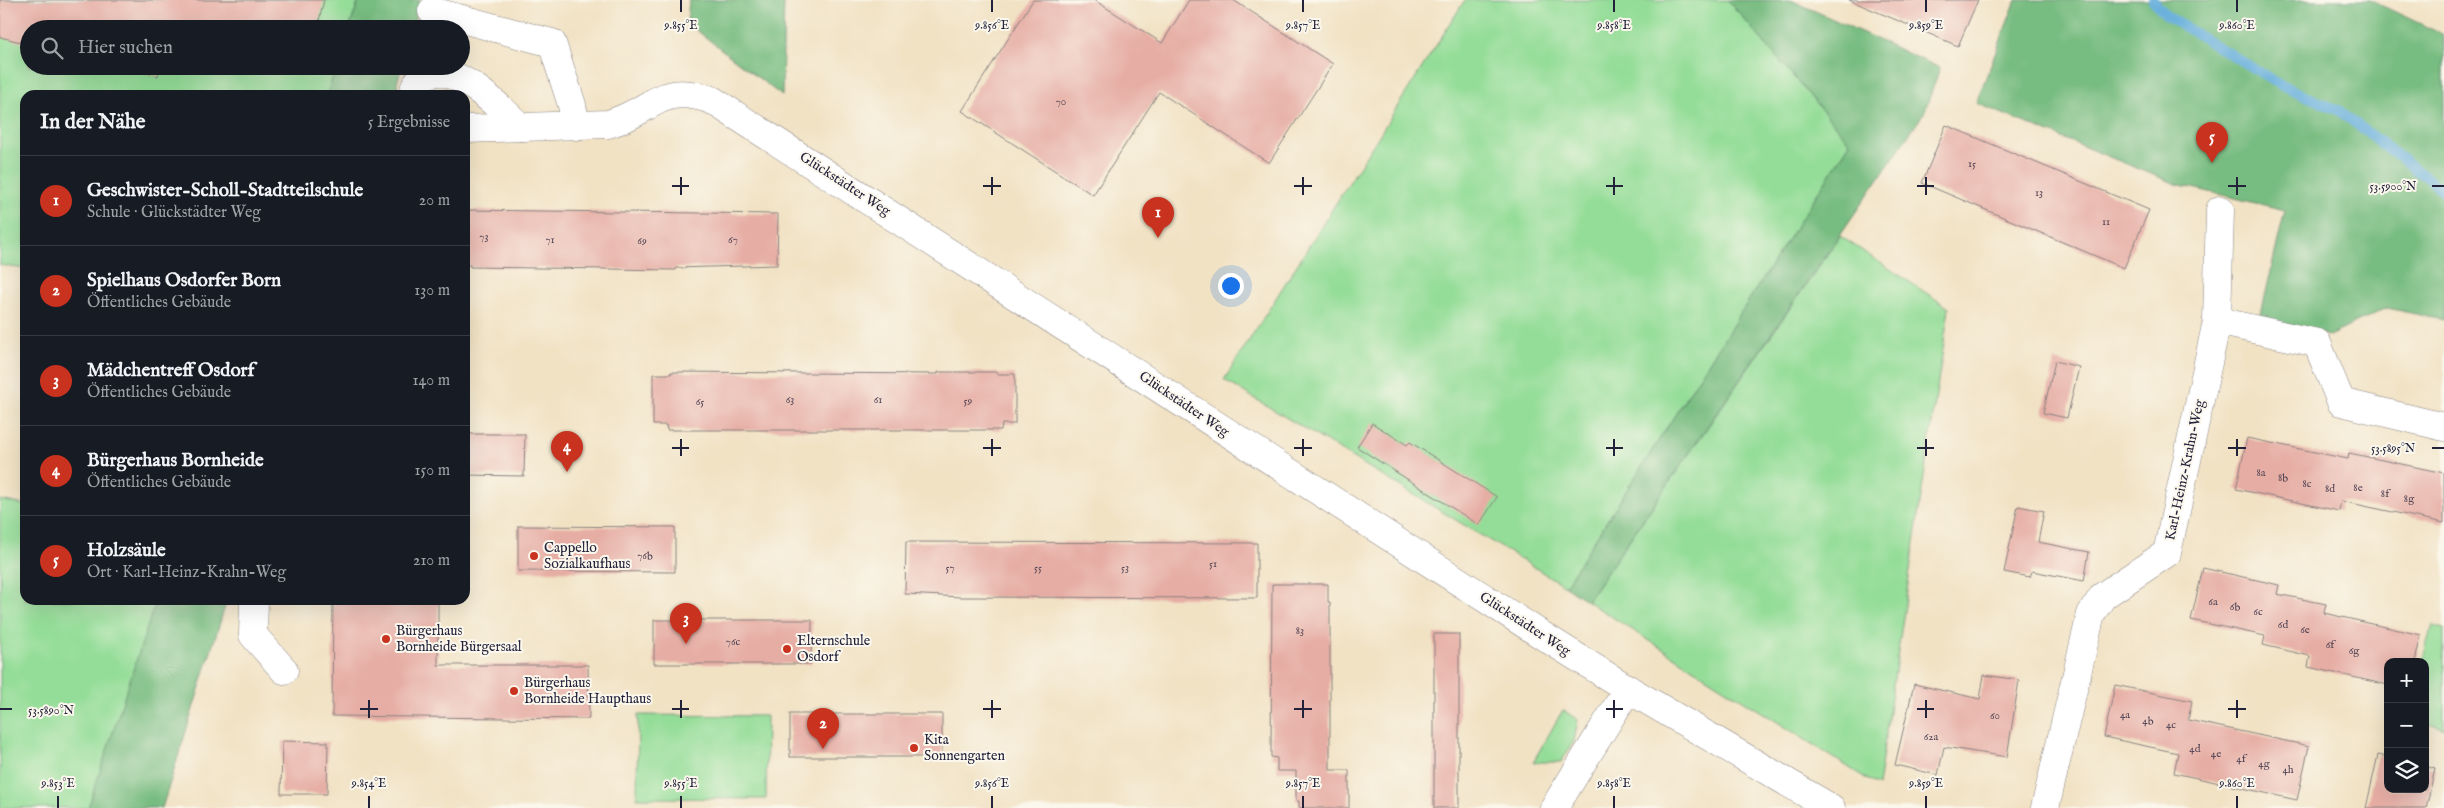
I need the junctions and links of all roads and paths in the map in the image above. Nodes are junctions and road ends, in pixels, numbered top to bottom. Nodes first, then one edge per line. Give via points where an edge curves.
1 (432, 11) dead end
2 (466, 20) edge
3 (470, 21) edge
4 (428, 75) edge
5 (451, 75) edge
6 (414, 90) edge
7 (576, 126) junction
8 (520, 127) junction
9 (470, 129) edge
10 (2220, 210) dead end
11 (2217, 321) junction
12 (2444, 427) edge
13 (254, 605) edge
14 (284, 670) dead end
15 (1628, 689) junction
16 (1554, 808) edge
17 (1831, 808) edge
18 (2045, 808) edge

1 - 2 street
3 - 7 street via 552,43
4 - 6 street via 416,84
5 - 8 street via 477,89
7 - 8 street, Glückstädter Weg
7 - 15 street, Glückstädter Weg via 624,120 662,97 676,93 712,100
8 - 9 street, Glückstädter Weg
10 - 11 street, Karl-Heinz-Krahn-Weg
11 - 12 street via 2317,343 2341,402
11 - 18 street, Karl-Heinz-Krahn-Weg via 2167,553 2103,596 2091,614
13 - 14 street via 254,635
15 - 16 street
15 - 17 street, Glückstädter Weg

